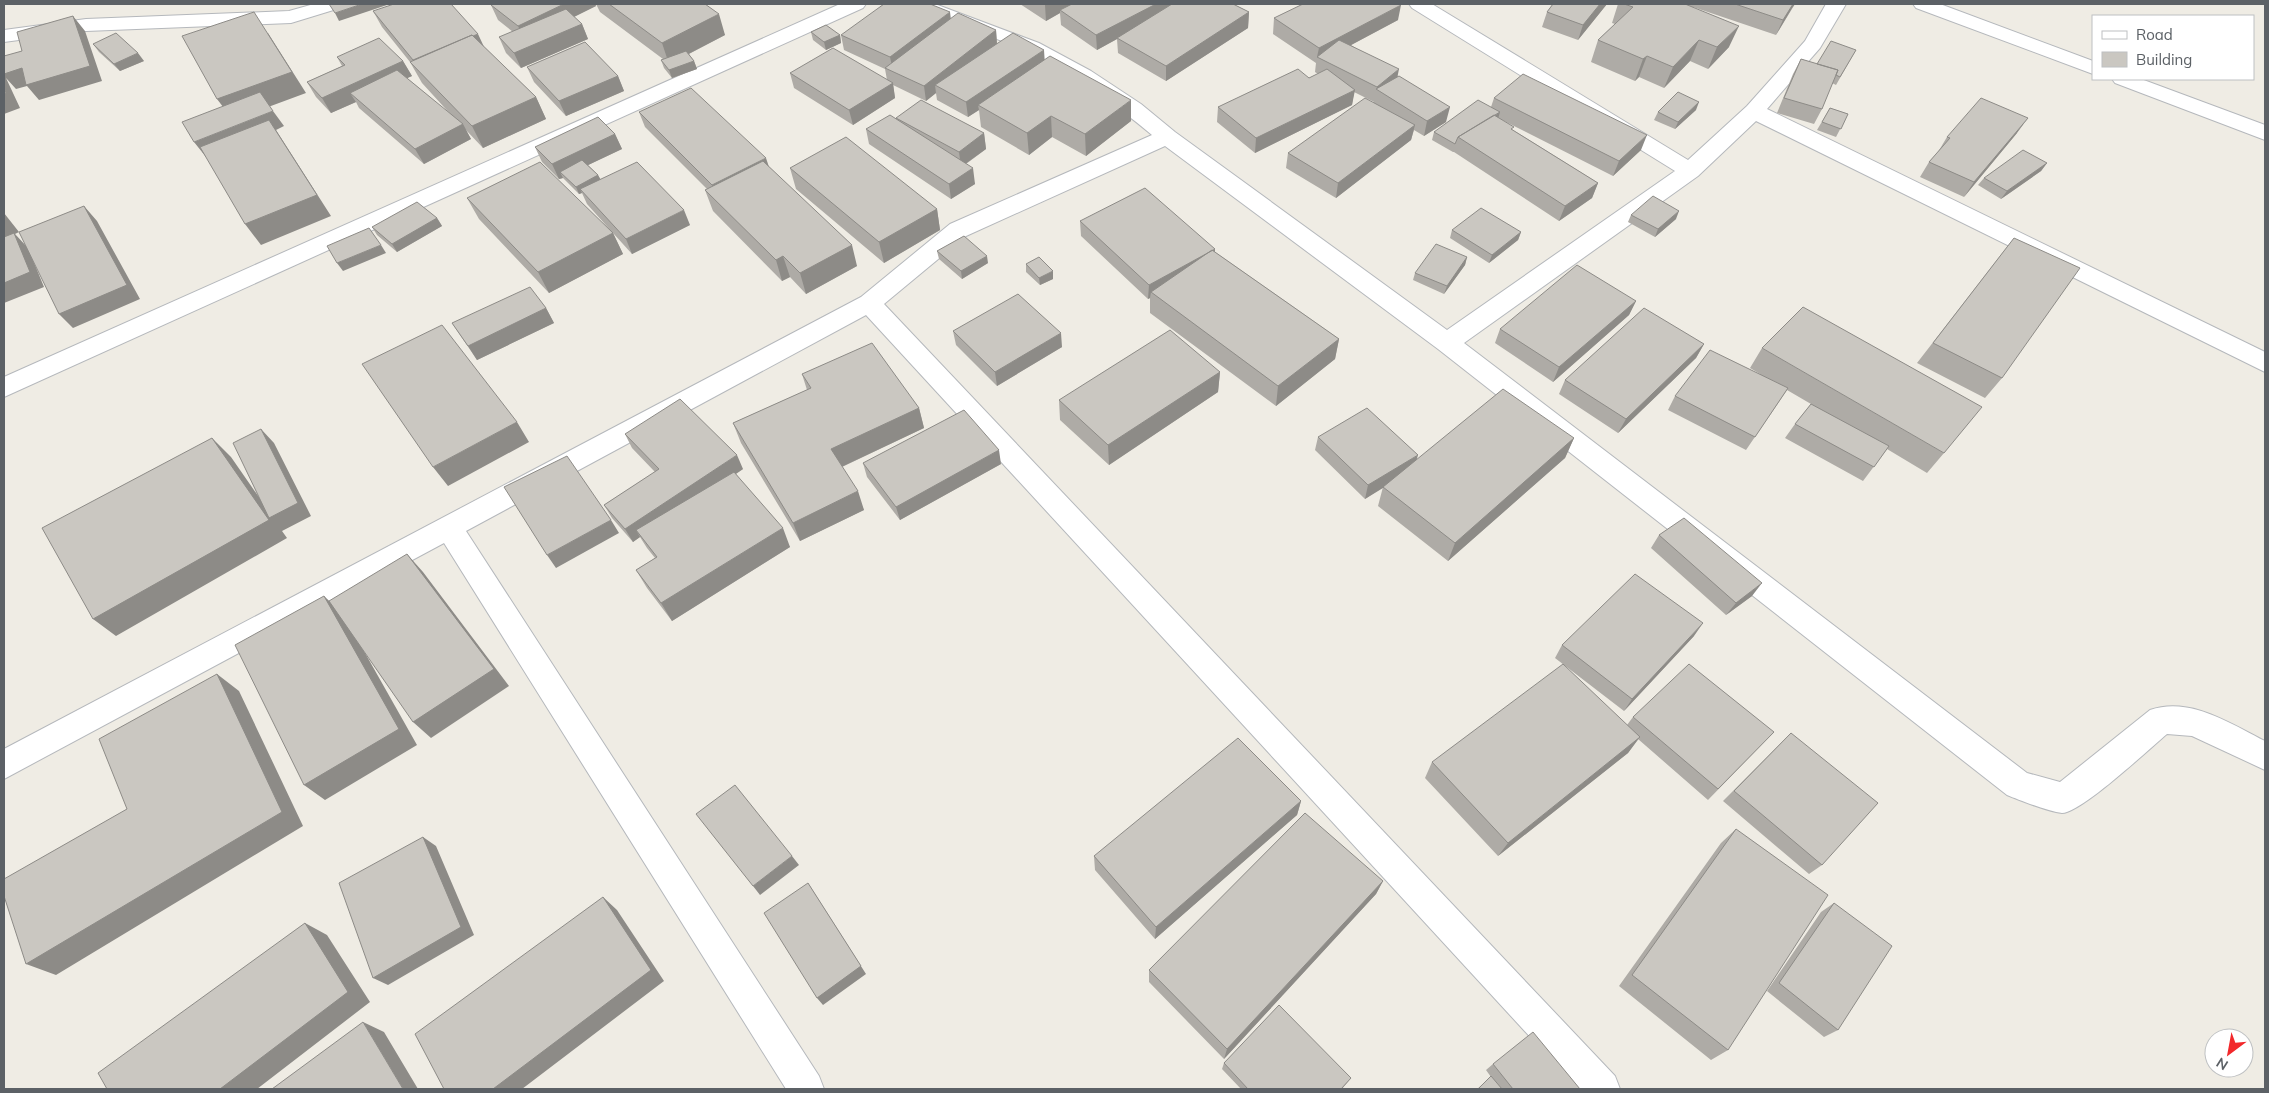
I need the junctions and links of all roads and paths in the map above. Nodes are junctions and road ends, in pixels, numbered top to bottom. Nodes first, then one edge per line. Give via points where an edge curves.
1 (333, 4) edge
2 (856, 4) edge
3 (918, 4) edge
4 (1419, 4) edge
5 (1836, 4) edge
6 (1923, 4) edge
7 (4, 36) edge
8 (2092, 68) edge
9 (2125, 80) edge
10 (1754, 111) junction
11 (2265, 133) edge
12 (1167, 137) junction
13 (1690, 171) junction
14 (869, 303) junction
15 (1446, 343) junction
16 (2265, 362) edge
17 (4, 388) edge
18 (450, 528) junction
19 (2265, 756) edge
20 (4, 765) edge
21 (806, 1089) edge
22 (1602, 1089) edge

1 - 7 street via 291,17 86,24
2 - 17 street
3 - 12 street via 1050,56 1134,109
4 - 13 street
5 - 10 street via 1813,44
6 - 8 street
9 - 11 street
10 - 13 street
10 - 16 street
12 - 14 street via 958,230
12 - 15 street
13 - 15 street
14 - 18 street
14 - 22 street
15 - 19 street via 2018,786 2063,798 2088,782 2161,720 2195,722
18 - 20 street
18 - 21 street

